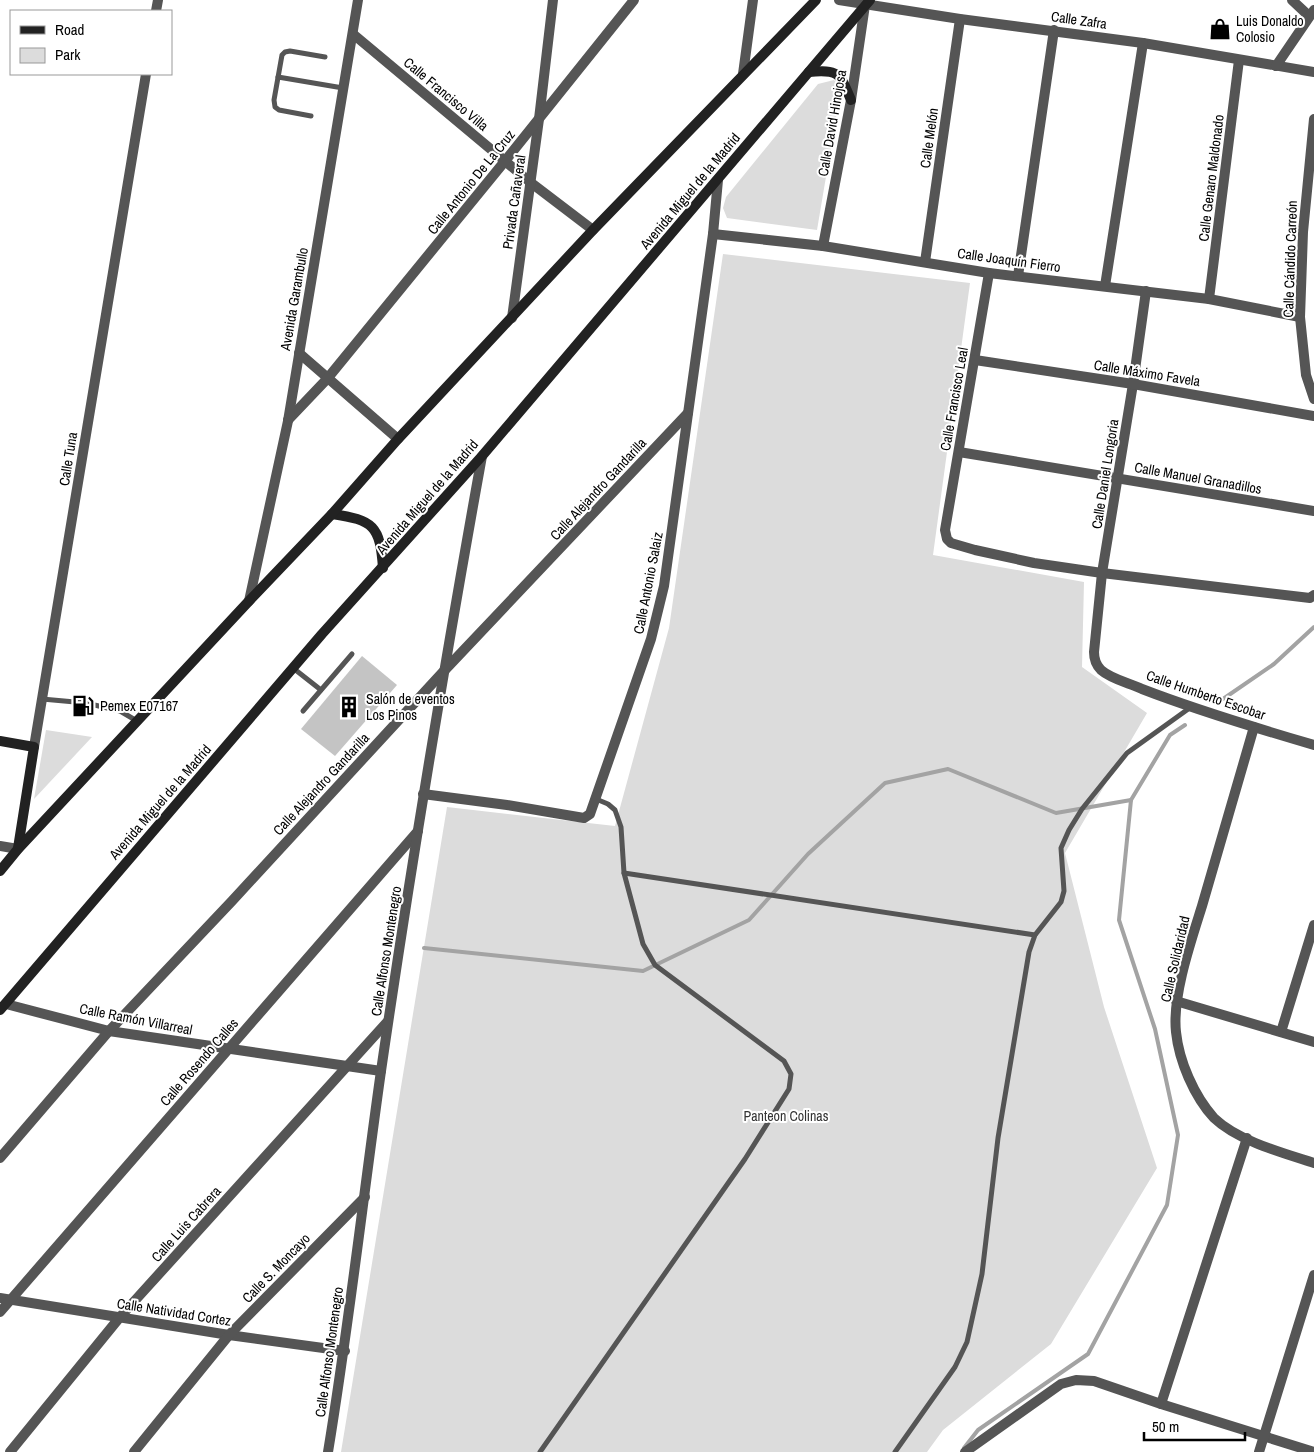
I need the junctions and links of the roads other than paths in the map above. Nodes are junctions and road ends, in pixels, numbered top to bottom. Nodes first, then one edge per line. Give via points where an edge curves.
1 (358, 0) edge
2 (553, 0) edge
3 (634, 0) edge
4 (753, 0) edge
5 (816, 0) edge
6 (839, 0) edge
7 (1292, 0) edge
8 (867, 2) edge
9 (1312, 13) edge
10 (960, 19) junction
11 (1054, 30) junction
12 (353, 34) junction
13 (1143, 43) junction
14 (325, 57) dead end
15 (1239, 60) junction
16 (1276, 66) junction
17 (809, 72) junction
18 (1314, 72) edge
19 (742, 74) junction
20 (146, 75) edge
21 (278, 77) junction
22 (344, 88) junction
23 (852, 100) junction
24 (311, 116) dead end
25 (539, 119) junction
26 (1314, 119) edge
27 (505, 162) junction
28 (718, 180) junction
29 (530, 182) junction
30 (593, 230) junction
31 (713, 234) junction
32 (823, 246) junction
33 (925, 262) junction
34 (990, 273) junction
35 (1018, 276) junction
36 (1104, 286) junction
37 (1146, 291) junction
38 (1209, 300) junction
39 (1300, 317) junction
40 (512, 318) junction
41 (299, 353) junction
42 (975, 360) junction
43 (327, 379) junction
44 (1134, 384) junction
45 (1314, 399) edge
46 (688, 413) junction
47 (1314, 416) edge
48 (288, 421) junction
49 (398, 440) junction
50 (959, 452) junction
51 (482, 456) junction
52 (1118, 478) junction
53 (1314, 512) edge
54 (332, 514) junction
55 (383, 568) junction
56 (1102, 573) junction
57 (1314, 595) edge
58 (249, 601) junction
59 (352, 654) dead end
60 (1095, 661) joint
61 (293, 668) junction
62 (443, 672) junction
63 (321, 690) junction
64 (42, 699) junction
65 (1191, 707) junction
66 (304, 711) dead end
67 (138, 721) junction
68 (1254, 727) junction
69 (0, 741) edge
70 (1314, 745) edge
71 (34, 747) junction
72 (423, 794) junction
73 (596, 799) junction
74 (419, 830) junction
75 (0, 846) edge
76 (18, 849) junction
77 (0, 871) edge
78 (624, 873) junction
79 (1314, 925) edge
80 (1036, 935) junction
81 (1176, 1001) junction
82 (3, 1007) edge
83 (389, 1020) junction
84 (109, 1031) junction
85 (1281, 1032) junction
86 (1314, 1042) edge
87 (229, 1050) junction
88 (347, 1066) junction
89 (381, 1071) junction
90 (1247, 1138) junction
91 (0, 1158) edge
92 (1314, 1163) edge
93 (365, 1197) junction
94 (1314, 1275) edge
95 (0, 1298) edge
96 (11, 1299) junction
97 (0, 1312) edge
98 (120, 1317) junction
99 (229, 1335) junction
100 (345, 1351) junction
101 (1161, 1404) junction
102 (1264, 1437) junction
103 (10, 1452) edge
104 (134, 1452) edge
105 (328, 1452) edge
106 (540, 1452) edge
107 (896, 1452) edge
108 (965, 1452) edge
109 (1259, 1452) edge
110 (1314, 1452) edge

1 - 12 street, Avenida Garambullo
2 - 25 street, Privada Cañaveral
3 - 25 street, Calle Antonio De La Cruz
4 - 19 street
5 - 19 main road
6 - 8 street, Calle Zafra
7 - 9 street
8 - 10 street, Calle Zafra
8 - 17 main road, Avenida Miguel de la Madrid
8 - 23 street, Calle David Hinojosa
9 - 16 street
10 - 11 street, Calle Zafra
10 - 33 street, Calle Melón
11 - 13 street, Calle Zafra
11 - 35 street
12 - 22 street, Avenida Garambullo
12 - 27 street, Calle Francisco Villa
13 - 15 street, Calle Zafra
13 - 36 street
14 - 21 lane via 285,52
15 - 16 street, Calle Zafra
15 - 38 street, Calle Genaro Maldonado
16 - 18 street, Calle Zafra
17 - 23 main road via 825,70 836,73
17 - 28 main road, Avenida Miguel de la Madrid
19 - 30 main road
20 - 64 street, Calle Tuna
21 - 22 lane
21 - 24 lane via 275,107
22 - 41 street, Avenida Garambullo
23 - 32 street, Calle David Hinojosa
25 - 27 street, Calle Antonio De La Cruz
25 - 29 street, Privada Cañaveral
26 - 39 street, Calle Cándido Carreón via 1303,232
27 - 29 street, Calle Francisco Villa
27 - 43 street, Calle Antonio De La Cruz
28 - 31 street, Calle Antonio Salaiz
28 - 51 main road, Avenida Miguel de la Madrid
29 - 30 street, Calle Francisco Villa
29 - 40 street, Privada Cañaveral
30 - 40 main road
31 - 32 street, Calle Joaquín Fierro
31 - 46 street, Calle Antonio Salaiz
32 - 33 street, Calle Joaquín Fierro
33 - 34 street, Calle Joaquín Fierro
34 - 35 street, Calle Joaquín Fierro
34 - 42 street, Calle Francisco Leal
35 - 36 street, Calle Joaquín Fierro
36 - 37 street, Calle Joaquín Fierro
37 - 38 street, Calle Joaquín Fierro
37 - 44 street, Calle Daniel Longoria
38 - 39 street, Calle Joaquín Fierro
39 - 45 street, Calle Cándido Carreón via 1306,375
40 - 49 main road
41 - 43 street
41 - 48 street, Avenida Garambullo
42 - 44 street, Calle Máximo Favela
42 - 50 street, Calle Francisco Leal
43 - 48 street, Calle Antonio De La Cruz
43 - 49 street
44 - 47 street, Calle Máximo Favela
44 - 52 street, Calle Daniel Longoria
46 - 62 street, Calle Alejandro Gandarilla
46 - 73 street, Calle Antonio Salaiz via 658,614
48 - 58 street, Avenida Garambullo
49 - 54 main road
50 - 52 street, Calle Manuel Granadillos
50 - 56 street, Calle Francisco Leal via 945,530 951,543 1034,563
51 - 55 main road, Avenida Miguel de la Madrid
51 - 62 street, Calle Alfonso Montenegro
52 - 53 street, Calle Manuel Granadillos
52 - 56 street, Calle Daniel Longoria
54 - 55 main road via 360,519 375,531 381,544
54 - 58 main road
55 - 61 main road, Avenida Miguel de la Madrid
56 - 57 street via 1310,598
56 - 60 street, Calle Daniel Longoria
58 - 67 main road
59 - 63 lane
60 - 65 street, Calle Humberto Escobar via 1109,675
61 - 63 lane
61 - 82 main road, Avenida Miguel de la Madrid
62 - 72 street, Calle Alfonso Montenegro
62 - 84 street, Calle Alejandro Gandarilla
63 - 66 lane
64 - 67 lane via 86,703 120,711
64 - 71 street, Calle Tuna
65 - 68 street, Calle Humberto Escobar
65 - 80 lane via 1127,754 1082,808 1061,848 1064,891 1061,902
67 - 76 main road
68 - 70 street, Calle Humberto Escobar
68 - 81 street, Calle Solidaridad
69 - 71 main road
71 - 76 main road, Calle Tuna
72 - 73 street, Calle Antonio Salaiz via 584,818 590,814
72 - 74 street, Calle Alfonso Montenegro
73 - 78 lane via 615,810 621,827
74 - 83 street, Calle Alfonso Montenegro
74 - 87 street, Calle Rosendo Calles
75 - 76 street
76 - 77 main road
78 - 80 lane
78 - 106 lane via 642,944 655,965 784,1061 791,1074 789,1089 745,1159
79 - 85 street
80 - 107 lane via 1022,988 998,1138 982,1274 967,1342 955,1367
81 - 85 street
81 - 90 street, Calle Solidaridad via 1176,1032 1183,1062 1196,1091 1216,1119
82 - 84 street, Calle Ramón Villarreal
83 - 88 street, Calle Luis Cabrera
83 - 89 street, Calle Alfonso Montenegro
84 - 87 street, Calle Ramón Villarreal
84 - 91 street, Calle Alejandro Gandarilla
85 - 86 street
87 - 88 street, Calle Ramón Villarreal
87 - 96 street, Calle Rosendo Calles
88 - 89 street, Calle Ramón Villarreal
88 - 98 street, Calle Luis Cabrera
89 - 93 street, Calle Alfonso Montenegro
90 - 92 street, Calle Solidaridad
90 - 101 street
93 - 99 street, Calle S. Moncayo
93 - 100 street, Calle Alfonso Montenegro
94 - 102 street
95 - 96 street, Calle Natividad Cortez
96 - 97 street, Calle Rosendo Calles
96 - 98 street, Calle Natividad Cortez
98 - 99 street, Calle Natividad Cortez
98 - 103 street, Calle Luis Cabrera
99 - 100 street, Calle Natividad Cortez
99 - 104 street, Calle S. Moncayo
100 - 105 street, Calle Alfonso Montenegro
101 - 102 street
101 - 108 street via 1094,1381 1076,1380 1061,1384
102 - 109 street
102 - 110 street

